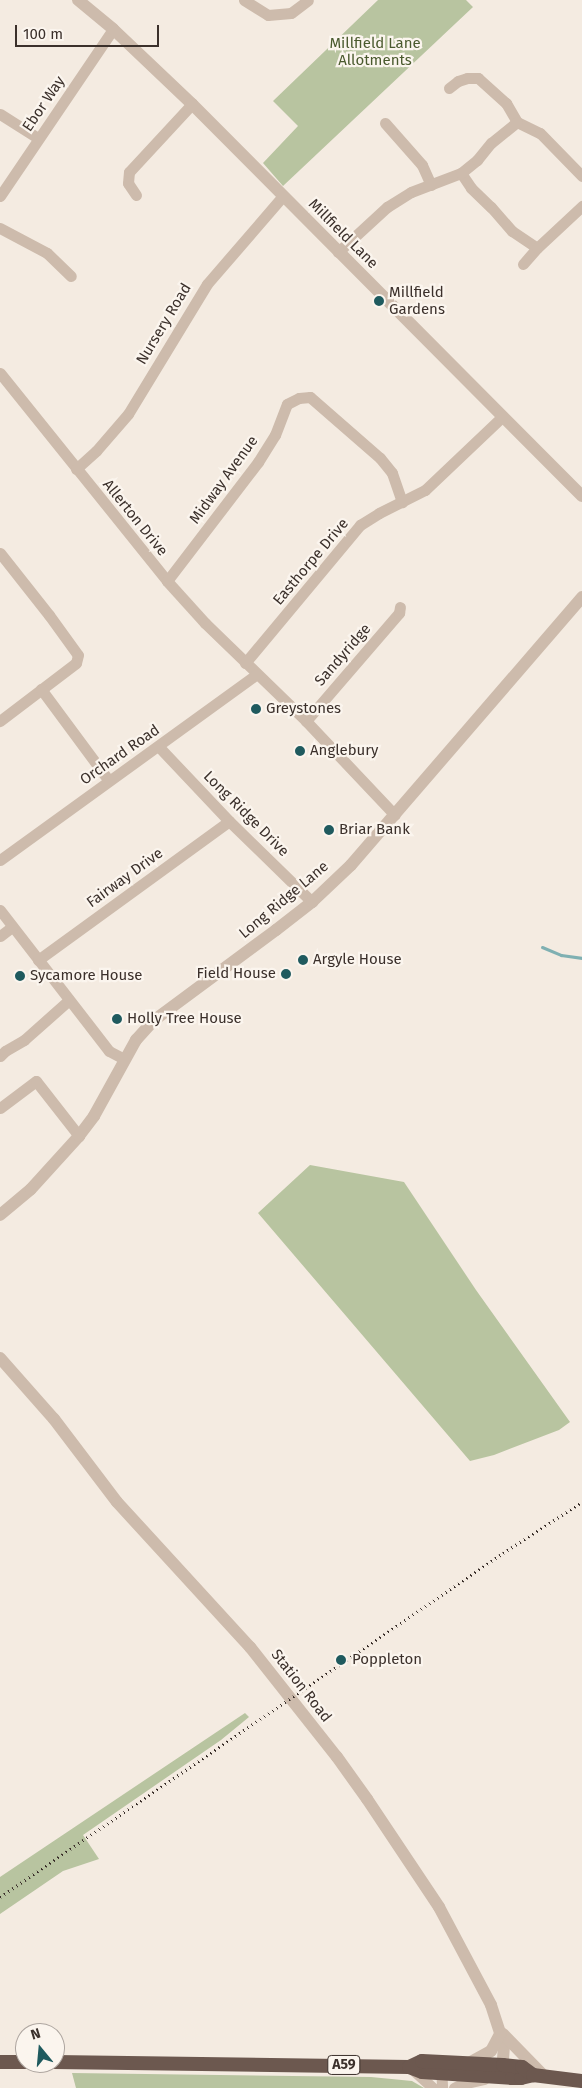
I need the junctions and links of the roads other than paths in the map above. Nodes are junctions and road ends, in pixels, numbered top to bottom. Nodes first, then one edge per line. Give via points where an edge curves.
1 (78, 0) edge
2 (244, 0) edge
3 (308, 0) edge
4 (113, 29) junction
5 (449, 88) dead end
6 (192, 104) junction
7 (0, 114) edge
8 (517, 122) junction
9 (385, 123) dead end
10 (38, 138) junction
11 (461, 174) junction
12 (582, 176) edge
13 (431, 185) junction
14 (136, 195) dead end
15 (0, 196) edge
16 (282, 197) junction
17 (582, 206) edge
18 (0, 228) edge
19 (537, 248) junction
20 (338, 252) junction
21 (524, 264) dead end
22 (70, 276) dead end
23 (0, 373) edge
24 (502, 416) junction
25 (76, 469) junction
26 (582, 496) edge
27 (402, 502) junction
28 (0, 553) edge
29 (167, 581) junction
30 (582, 597) edge
31 (400, 607) dead end
32 (245, 663) junction
33 (257, 674) junction
34 (41, 689) junction
35 (0, 721) edge
36 (306, 721) junction
37 (159, 746) junction
38 (109, 781) junction
39 (395, 815) junction
40 (229, 821) junction
41 (0, 860) edge
42 (312, 902) junction
43 (0, 910) edge
44 (12, 927) junction
45 (0, 936) edge
46 (38, 960) junction
47 (69, 1000) junction
48 (0, 1056) edge
49 (124, 1059) junction
50 (0, 1108) edge
51 (79, 1136) junction
52 (0, 1215) edge
53 (0, 1358) edge
54 (501, 2032) junction
55 (0, 2062) edge
56 (15, 2062) edge
57 (65, 2062) edge
58 (469, 2063) junction
59 (409, 2067) junction
60 (441, 2067) junction
61 (499, 2073) junction
62 (539, 2076) junction
63 (582, 2081) edge
64 (433, 2088) edge
65 (442, 2088) edge
66 (454, 2088) edge

1 - 4 street, Millfield Lane
2 - 3 street via 268,15 291,13
4 - 6 street, Millfield Lane
4 - 10 street, Ebor Way
5 - 8 street via 458,81 478,78 506,103
6 - 14 street via 129,172 128,182
6 - 16 street, Millfield Lane
7 - 10 street
8 - 11 street
8 - 12 street via 540,133
9 - 13 street via 422,165
10 - 15 street, Ebor Way
11 - 13 street
11 - 19 street via 512,231
13 - 20 street via 411,192 388,207
16 - 20 street, Millfield Lane
16 - 25 street, Nursery Road via 207,284 128,414
17 - 19 street
18 - 22 street via 47,253
19 - 21 street
20 - 24 street, Millfield Lane
23 - 25 street, Allerton Drive
24 - 26 street, Millfield Lane
24 - 27 street, Easthorpe Drive via 425,490
25 - 29 street, Allerton Drive
27 - 29 street, Midway Avenue via 392,473 380,458 310,397 299,398 287,404 258,462
27 - 32 street, Easthorpe Drive via 360,525
28 - 34 street via 78,655 76,663
29 - 32 street, Allerton Drive
30 - 39 street, Long Ridge Lane
31 - 36 street, Sandyridge via 399,614
32 - 33 street, Allerton Drive
33 - 36 street, Allerton Drive
33 - 37 street, Orchard Road
34 - 35 street
34 - 38 street
36 - 39 street, Allerton Drive
37 - 38 street, Orchard Road
37 - 40 street, Long Ridge Drive
38 - 41 street, Orchard Road
39 - 42 street, Long Ridge Lane
40 - 42 street, Long Ridge Drive
40 - 46 street, Fairway Drive
42 - 49 street, Long Ridge Lane via 153,1021
43 - 44 street
44 - 45 street
44 - 46 street
46 - 47 street
47 - 48 street via 24,1040
47 - 49 street via 109,1051
49 - 51 street, Long Ridge Lane via 94,1116
50 - 51 street via 36,1081
51 - 52 street, Long Ridge Lane via 31,1189
53 - 54 street, Station Road via 54,1419 117,1502 250,1647 337,1757 439,1907 491,2005
54 - 58 street via 491,2051
54 - 61 street, Station Road via 504,2051
54 - 62 street
55 - 56 highway
57 - 59 highway, A59
58 - 60 highway, A59
58 - 61 highway, A59
59 - 60 highway, A59 via 422,2072
59 - 64 street
60 - 61 highway, A59
60 - 65 street
61 - 62 highway, A59 via 522,2067
61 - 66 street
62 - 63 highway, A59

